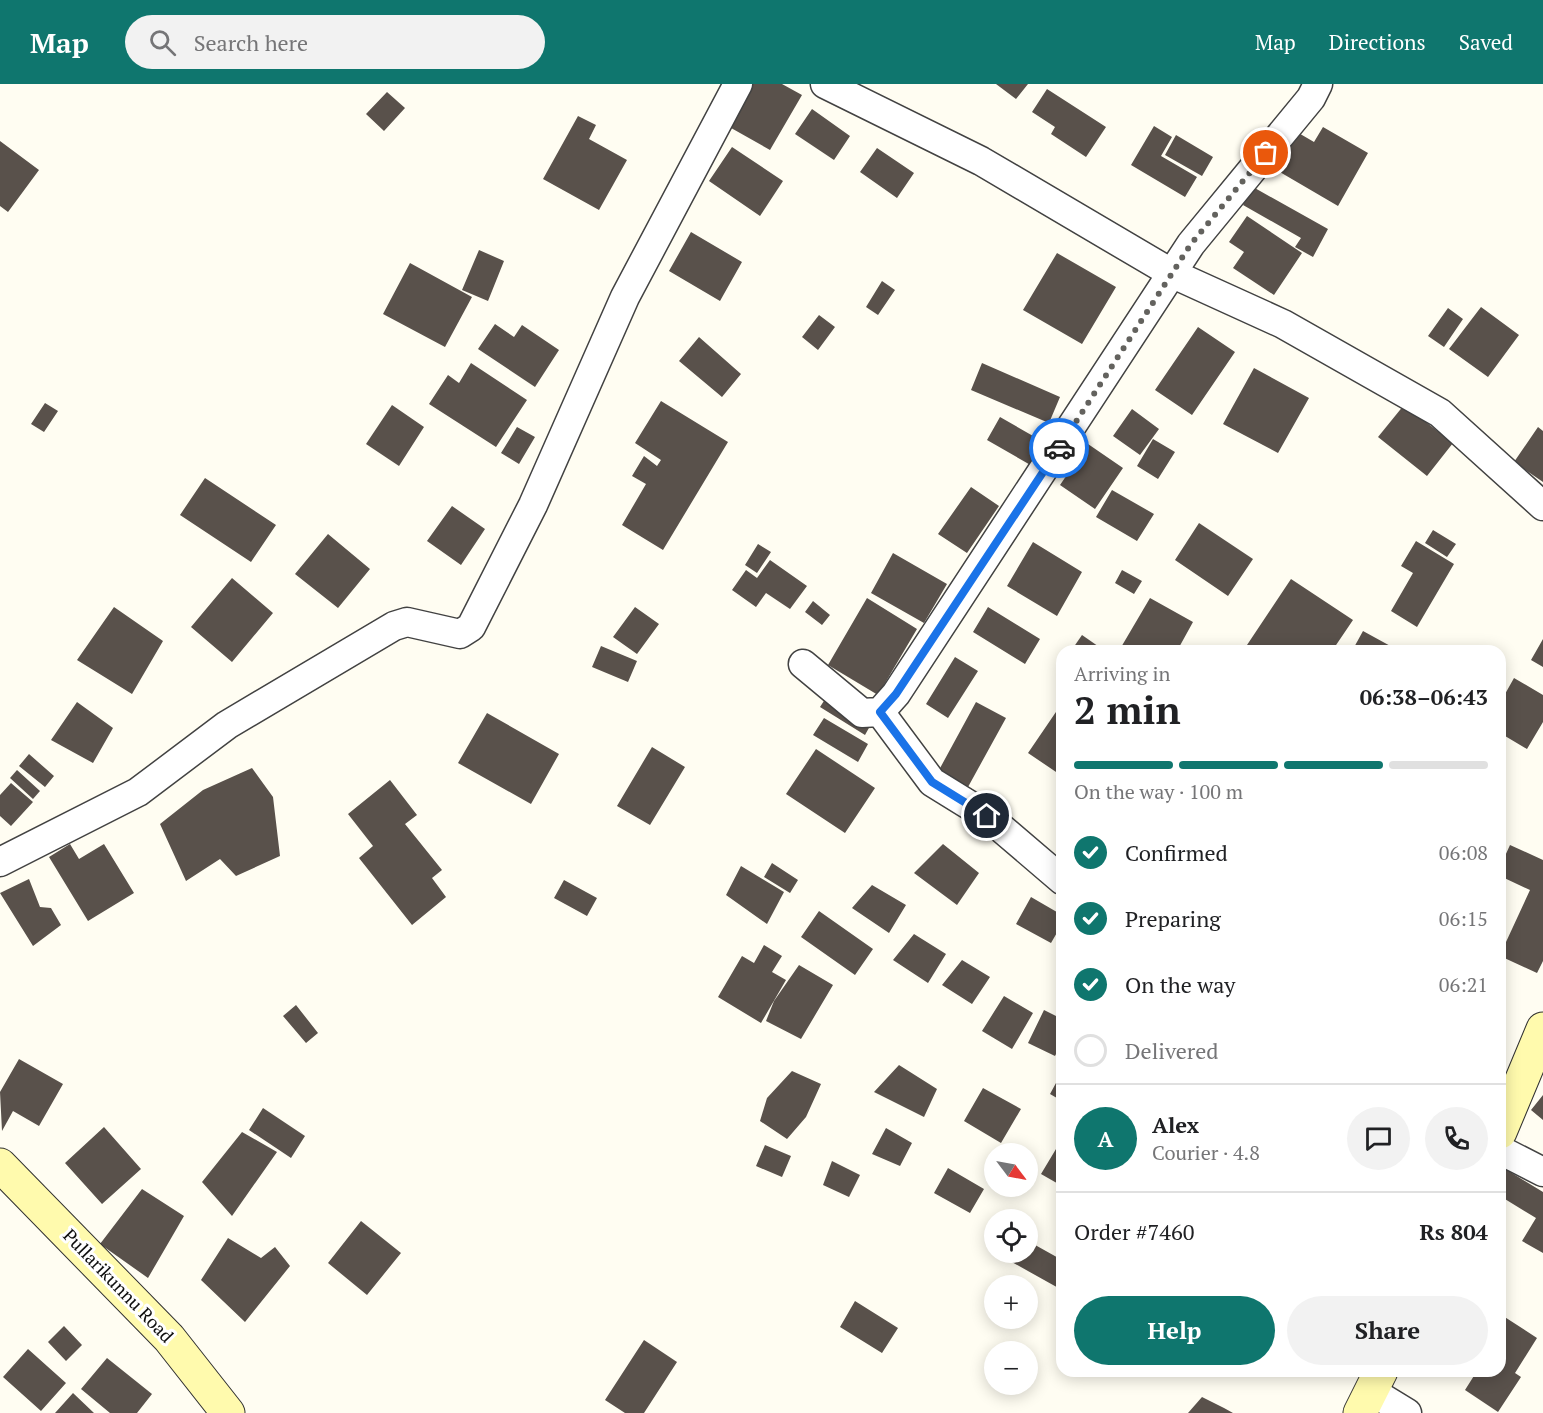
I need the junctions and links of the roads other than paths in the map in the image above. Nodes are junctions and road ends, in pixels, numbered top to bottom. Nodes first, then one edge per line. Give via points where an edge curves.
1 (738, 84) edge
2 (825, 84) edge
3 (1318, 84) edge
4 (1173, 274) junction
5 (1543, 506) edge
6 (804, 664) dead end
7 (880, 712) junction
8 (0, 862) edge
9 (1056, 875) edge
10 (1543, 1029) edge
11 (1506, 1118) edge
12 (1506, 1153) edge
13 (0, 1165) edge
14 (1543, 1172) edge
15 (1371, 1392) edge
16 (228, 1413) edge
17 (1407, 1413) edge

1 - 8 street via 625,297 533,505 471,627 460,634 407,622 394,626 227,725 138,792
2 - 4 street via 981,161
3 - 4 street via 1311,98 1191,244
4 - 5 street via 1283,324 1440,413
4 - 7 street via 896,694
6 - 7 street via 862,713
7 - 9 street via 932,782 987,816
10 - 11 main road
12 - 14 street
13 - 16 main road, Pullarikunnu Road via 170,1338
15 - 17 street

